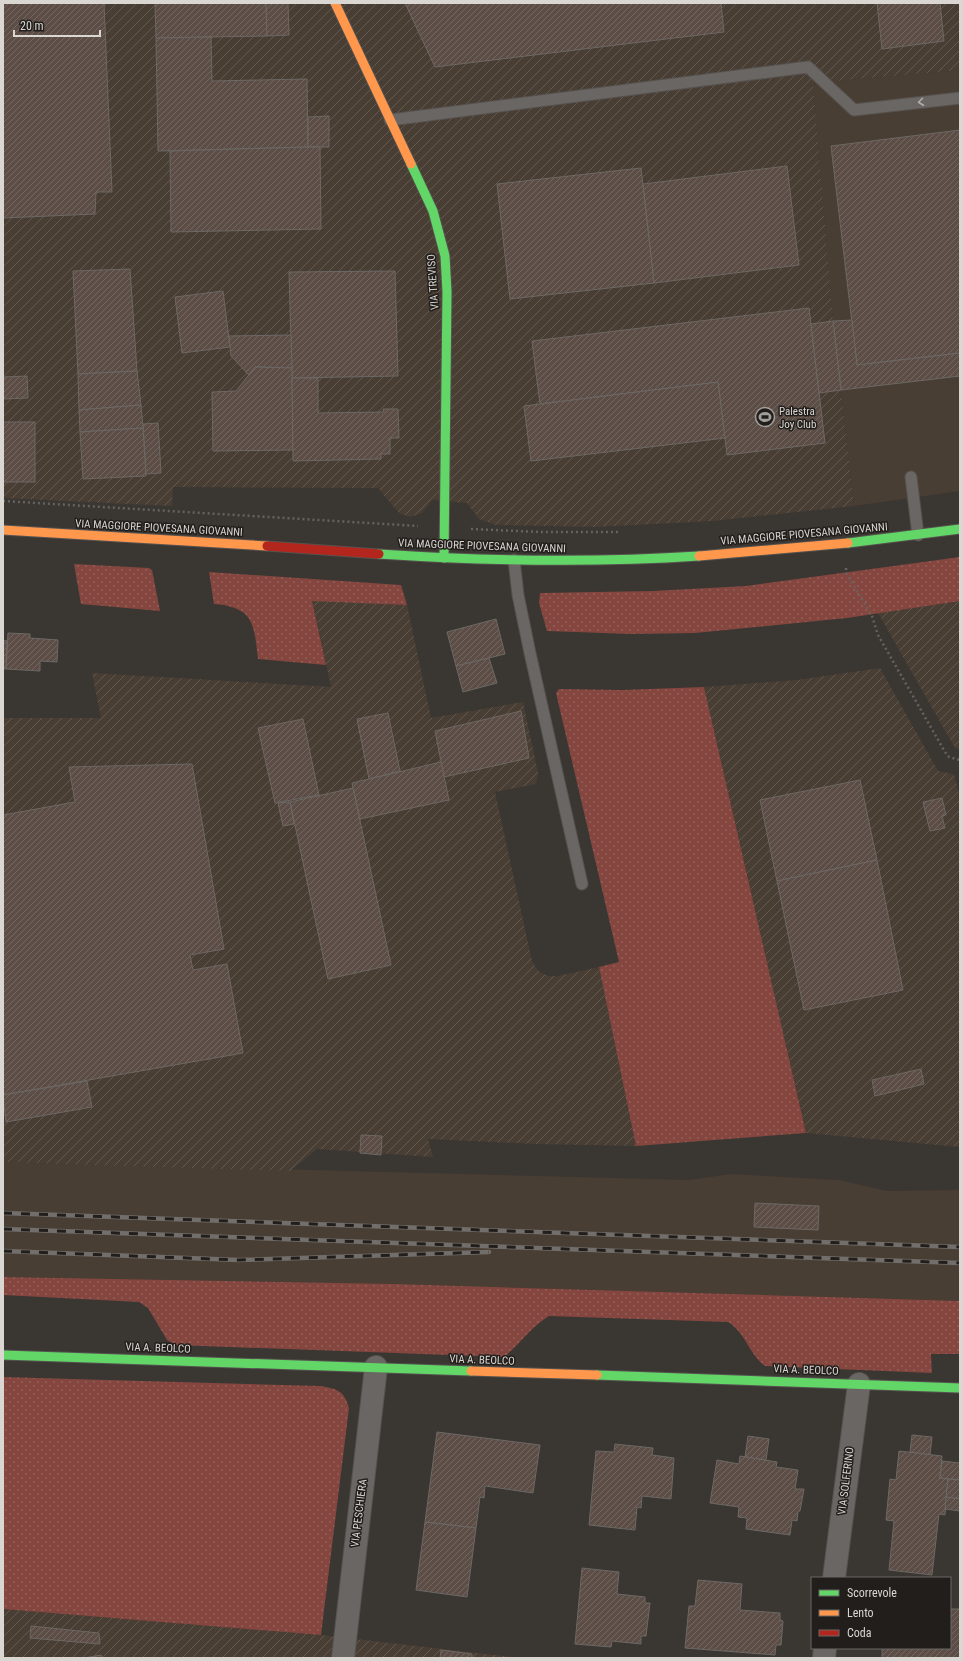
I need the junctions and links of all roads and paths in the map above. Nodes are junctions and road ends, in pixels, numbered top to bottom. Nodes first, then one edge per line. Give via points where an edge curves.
1 (335, 3) edge
2 (960, 98) edge
3 (390, 120) junction
4 (911, 477) dead end
5 (3, 501) edge
6 (404, 525) dead end
7 (960, 529) edge
8 (3, 530) edge
9 (487, 530) dead end
10 (626, 532) dead end
11 (918, 535) junction
12 (444, 558) junction
13 (514, 560) junction
14 (846, 569) dead end
15 (960, 760) edge
16 (582, 884) dead end
17 (3, 1355) edge
18 (376, 1367) junction
19 (859, 1384) junction
20 (960, 1388) edge
21 (834, 1577) edge
22 (342, 1658) edge

1 - 3 street, VIA TREVISO
2 -> 3 lane via 854,110 808,67
3 - 12 street, VIA TREVISO via 433,211 445,256 447,292
4 - 11 lane
5 - 6 path
7 - 11 street, VIA MAGGIORE PIOVESANA GIOVANNI
8 - 12 street, VIA MAGGIORE PIOVESANA GIOVANNI
9 - 10 path
11 - 13 street, VIA MAGGIORE PIOVESANA GIOVANNI via 841,545 729,554 585,561
12 - 13 street, VIA MAGGIORE PIOVESANA GIOVANNI
13 - 16 lane via 530,653
14 - 15 path via 872,616 878,635 945,752 949,757
17 - 18 street, VIA A. BEOLCO
18 - 19 street, VIA A. BEOLCO
18 - 22 street, VIA PESCHIERA
19 - 20 street, VIA A. BEOLCO
19 - 21 street, VIA SOLFERINO

